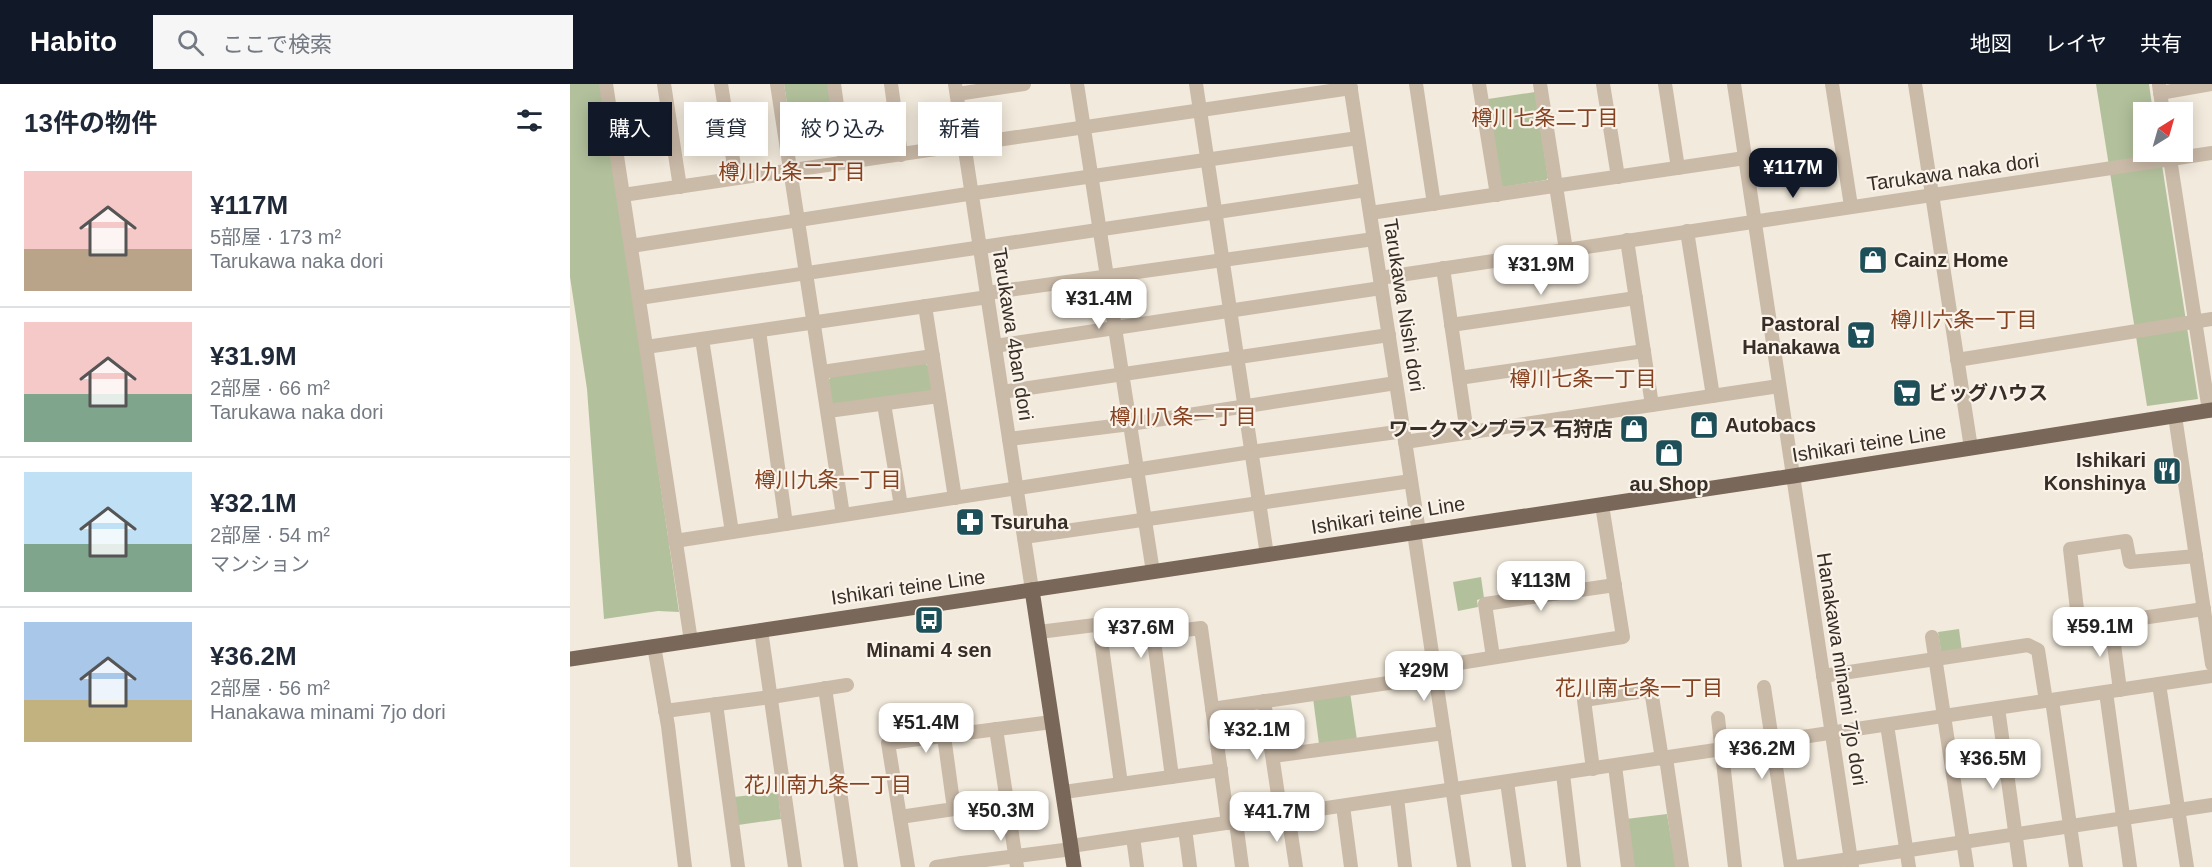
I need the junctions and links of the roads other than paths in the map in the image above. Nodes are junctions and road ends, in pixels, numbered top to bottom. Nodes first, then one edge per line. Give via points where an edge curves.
1 (606, 84) edge
2 (664, 84) edge
3 (721, 84) edge
4 (777, 84) edge
5 (834, 84) edge
6 (891, 84) edge
7 (1020, 84) edge
8 (1024, 84) edge
9 (1077, 84) edge
10 (1196, 84) edge
11 (1416, 84) edge
12 (1479, 84) edge
13 (1540, 84) edge
14 (1604, 84) edge
15 (1665, 84) edge
16 (1734, 84) edge
17 (1832, 84) edge
18 (1915, 84) edge
19 (2212, 84) edge
20 (1350, 86) edge
21 (2160, 88) edge
22 (956, 89) edge
23 (894, 102) edge
24 (1200, 111) junction
25 (1083, 128) junction
26 (1358, 138) junction
27 (1002, 140) edge
28 (2212, 153) edge
29 (2193, 154) edge
30 (894, 156) edge
31 (966, 156) edge
32 (1745, 158) junction
33 (1208, 159) junction
34 (2133, 162) edge
35 (2171, 162) edge
36 (845, 163) junction
37 (1678, 168) junction
38 (791, 170) junction
39 (1618, 177) junction
40 (736, 178) junction
41 (1091, 178) junction
42 (1555, 186) junction
43 (680, 187) junction
44 (1366, 190) junction
45 (972, 194) junction
46 (623, 195) junction
47 (1497, 195) junction
48 (1932, 195) junction
49 (1434, 204) junction
50 (1851, 206) junction
51 (1215, 212) junction
52 (1370, 213) junction
53 (799, 220) junction
54 (1755, 221) junction
55 (1100, 230) junction
56 (1686, 231) junction
57 (1374, 239) junction
58 (1627, 240) junction
59 (631, 246) junction
60 (980, 247) junction
61 (1566, 250) junction
62 (1223, 261) junction
63 (1443, 268) junction
64 (807, 272) junction
65 (1107, 278) junction
66 (1381, 283) junction
67 (987, 295) junction
68 (639, 298) junction
69 (1636, 298) junction
70 (925, 306) junction
71 (1230, 309) junction
72 (2212, 319) edge
73 (815, 322) junction
74 (2195, 322) junction
75 (1451, 325) junction
76 (1115, 327) junction
77 (759, 331) junction
78 (1389, 335) junction
79 (702, 339) junction
80 (995, 346) junction
81 (646, 347) junction
82 (1644, 351) junction
83 (933, 356) junction
84 (1237, 357) junction
85 (1957, 360) junction
86 (822, 372) junction
87 (1122, 374) junction
88 (1459, 378) junction
89 (1396, 383) junction
90 (1779, 386) junction
91 (1002, 392) junction
92 (939, 396) junction
93 (1713, 396) junction
94 (885, 404) junction
95 (1244, 405) junction
96 (1652, 405) junction
97 (2210, 410) edge
98 (828, 411) junction
99 (2175, 416) junction
100 (1130, 424) junction
101 (1467, 433) junction
102 (1404, 437) junction
103 (1009, 440) junction
104 (1971, 448) junction
105 (1251, 452) junction
106 (1137, 471) junction
107 (1793, 476) junction
108 (1411, 481) junction
109 (1017, 489) junction
110 (954, 498) junction
111 (1259, 501) junction
112 (1602, 505) junction
113 (900, 506) junction
114 (843, 515) junction
115 (1145, 519) junction
116 (786, 524) junction
117 (732, 532) junction
118 (1417, 532) junction
119 (1024, 537) junction
120 (675, 541) junction
121 (1266, 555) junction
122 (2196, 556) junction
123 (1153, 572) junction
124 (1615, 585) junction
125 (1032, 590) junction
126 (2204, 609) junction
127 (2111, 622) junction
128 (1099, 625) junction
129 (761, 630) junction
130 (1039, 632) junction
131 (1153, 634) junction
132 (1932, 637) dead end
133 (691, 641) junction
134 (654, 646) junction
135 (1493, 657) junction
136 (570, 659) edge
137 (1935, 659) junction
138 (2212, 664) edge
139 (1435, 671) junction
140 (1823, 676) junction
141 (2212, 676) edge
142 (847, 684) dead end
143 (2159, 684) junction
144 (1764, 687) dead end
145 (825, 688) junction
146 (2120, 690) junction
147 (2106, 692) junction
148 (771, 697) junction
149 (2049, 700) junction
150 (1264, 701) junction
151 (716, 704) junction
152 (1998, 708) junction
153 (1212, 709) junction
154 (665, 711) junction
155 (1943, 716) junction
156 (1718, 718) dead end
157 (1052, 722) junction
158 (1887, 724) junction
159 (996, 729) junction
160 (1444, 733) junction
161 (1832, 733) junction
162 (944, 735) junction
163 (1773, 742) junction
164 (1722, 750) junction
165 (1273, 756) junction
166 (1664, 758) junction
167 (1615, 766) junction
168 (1593, 769) junction
169 (1221, 770) junction
170 (1563, 774) junction
171 (1172, 777) junction
172 (1507, 782) junction
173 (1121, 784) junction
174 (1453, 790) junction
175 (1064, 792) junction
176 (1397, 798) junction
177 (2212, 805) edge
178 (1343, 806) junction
179 (2179, 810) junction
180 (1285, 815) junction
181 (900, 817) junction
182 (2123, 818) junction
183 (1232, 822) junction
184 (2070, 826) junction
185 (1185, 829) junction
186 (2015, 834) junction
187 (1133, 837) junction
188 (1963, 842) junction
189 (1072, 848) junction
190 (1906, 850) junction
191 (1016, 862) edge
192 (1852, 863) edge
193 (963, 865) edge
194 (685, 867) edge
195 (738, 867) edge
196 (795, 867) edge
197 (851, 867) edge
198 (908, 867) edge
199 (936, 867) edge
200 (1074, 867) edge
201 (1137, 867) edge
202 (1190, 867) edge
203 (1242, 867) edge
204 (1296, 867) edge
205 (1351, 867) edge
206 (1406, 867) edge
207 (1464, 867) edge
208 (1519, 867) edge
209 (1574, 867) edge
210 (1628, 867) edge
211 (1682, 867) edge
212 (1735, 867) edge
213 (1791, 867) edge
214 (1796, 867) edge
215 (1909, 867) edge
216 (1967, 867) edge
217 (2020, 867) edge
218 (2076, 867) edge
219 (2130, 867) edge
220 (2187, 867) edge

1 - 46 street
2 - 43 street
3 - 40 street
4 - 38 street
5 - 36 street
6 - 23 street
7 - 8 street
7 - 22 street
9 - 25 street
10 - 24 street
11 - 49 street
12 - 47 street
13 - 42 street
14 - 39 street
15 - 37 street
16 - 32 street, Hanakawa minami 7jo dori
17 - 50 street
18 - 48 street
19 - 21 street
20 - 24 street
20 - 26 street, Tarukawa Nishi dori
24 - 25 street
24 - 33 street
25 - 27 street
25 - 41 street
26 - 33 street
26 - 44 street, Tarukawa Nishi dori
28 - 29 street, Tarukawa naka dori
30 - 36 street
31 - 45 street, Tarukawa 4ban dori
32 - 37 street
32 - 54 street, Hanakawa minami 7jo dori
33 - 41 street
33 - 51 street
34 - 48 street, Tarukawa naka dori
35 - 74 street
36 - 38 street
37 - 39 street
38 - 40 street
38 - 53 street
39 - 42 street
40 - 43 street
41 - 45 street
41 - 55 street
42 - 47 street
42 - 61 street
43 - 46 street
44 - 51 street
44 - 52 street, Tarukawa Nishi dori
45 - 53 street
45 - 60 street, Tarukawa 4ban dori
46 - 59 street
47 - 49 street
48 - 50 street, Tarukawa naka dori
48 - 85 street
49 - 52 street
50 - 54 street, Tarukawa naka dori
51 - 55 street
51 - 62 street
52 - 57 street, Tarukawa Nishi dori
53 - 59 street
53 - 64 street
54 - 56 street, Tarukawa naka dori
54 - 90 street, Hanakawa minami 7jo dori
55 - 60 street
55 - 65 street
56 - 58 street, Tarukawa naka dori
56 - 93 street
57 - 62 street
57 - 66 street, Tarukawa Nishi dori
58 - 61 street, Tarukawa naka dori
58 - 69 street
59 - 68 street
60 - 64 street
60 - 67 street, Tarukawa 4ban dori
61 - 63 street, Tarukawa naka dori
62 - 65 street
62 - 71 street
63 - 66 street, Tarukawa naka dori
63 - 75 street
64 - 68 street
64 - 73 street
65 - 67 street
65 - 76 street
66 - 71 street, Tarukawa naka dori
66 - 78 street, Tarukawa Nishi dori
67 - 70 street
67 - 80 street, Tarukawa 4ban dori
68 - 81 street
69 - 75 street
69 - 82 street
70 - 73 street
70 - 83 street
71 - 76 street, Tarukawa naka dori
71 - 84 street
72 - 74 street
73 - 77 street
73 - 86 street
74 - 85 street
74 - 97 street
75 - 88 street
76 - 80 street, Tarukawa naka dori
76 - 87 street
77 - 79 street
77 - 116 street
78 - 84 street
78 - 89 street, Tarukawa Nishi dori
79 - 81 street
79 - 117 street
80 - 91 street, Tarukawa 4ban dori
81 - 120 street
82 - 88 street
82 - 96 street
83 - 86 street
83 - 92 street
84 - 87 street
84 - 95 street
85 - 104 street
86 - 98 street
87 - 91 street
87 - 100 street
88 - 101 street
89 - 95 street
89 - 102 street, Tarukawa Nishi dori
90 - 93 street
90 - 107 street, Hanakawa minami 7jo dori
91 - 103 street, Tarukawa 4ban dori
92 - 94 street
92 - 110 street
93 - 96 street
94 - 98 street
94 - 113 street
95 - 100 street
95 - 105 street
96 - 101 street
97 - 99 main road, Ishikari teine Line
98 - 114 street
99 - 104 main road, Ishikari teine Line
99 - 122 street
100 - 103 street
100 - 106 street
101 - 102 street
102 - 105 street
102 - 108 street, Tarukawa Nishi dori
103 - 109 street, Tarukawa 4ban dori
104 - 107 main road, Ishikari teine Line
105 - 106 street
105 - 111 street
106 - 109 street
106 - 115 street
107 - 112 main road, Ishikari teine Line
107 - 140 street, Hanakawa minami 7jo dori
108 - 111 street
108 - 118 street, Tarukawa Nishi dori
109 - 110 street
109 - 119 street, Tarukawa 4ban dori
110 - 113 street
111 - 115 street
111 - 121 street
112 - 118 main road, Ishikari teine Line
112 - 124 street
113 - 114 street
114 - 116 street
115 - 119 street
115 - 123 street
116 - 117 street
117 - 120 street
118 - 121 main road, Ishikari teine Line
118 - 139 street, Tarukawa Nishi dori
119 - 125 street, Tarukawa 4ban dori
120 - 133 street
121 - 123 main road, Ishikari teine Line
122 - 126 street
122 - 127 street via 2130,562 2126,541 2070,549 2079,627
123 - 125 main road, Ishikari teine Line
124 - 135 street via 1623,637
124 - 135 street via 1485,604
125 - 129 main road, Ishikari teine Line
125 - 130 main road
126 - 127 street
126 - 138 street
127 - 146 street
128 - 130 street
128 - 131 street via 1151,618
128 - 173 street
129 - 133 main road, Ishikari teine Line
129 - 148 street
130 - 157 main road
131 - 153 street via 1201,628
131 - 171 street
132 - 137 street
133 - 134 main road, Ishikari teine Line
134 - 136 main road, Ishikari teine Line
134 - 154 street
135 - 139 street
137 - 140 street
137 - 149 street via 2028,645 2038,650
137 - 155 street
139 - 150 street
139 - 160 street, Tarukawa Nishi dori
140 - 161 street, Hanakawa minami 7jo dori
141 - 143 street
142 - 145 street
143 - 146 street
143 - 179 street
144 - 163 street
145 - 148 street
145 - 197 street
146 - 147 street
147 - 149 street
147 - 182 street
148 - 151 street
148 - 196 street
149 - 152 street
149 - 184 street
150 - 153 street
150 - 165 street
151 - 154 street
151 - 195 street
152 - 155 street
152 - 186 street
153 - 169 street
154 - 194 street
155 - 158 street
155 - 188 street
156 - 164 street
157 - 159 street
157 - 175 main road
158 - 161 street
158 - 190 street
159 - 162 street
159 - 191 street
160 - 165 street
160 - 174 street, Tarukawa Nishi dori
161 - 163 street
161 - 192 street, Hanakawa minami 7jo dori
162 - 181 street via 954,809
162 - 181 street via 888,743
163 - 164 street
163 - 213 street
164 - 166 street
164 - 212 street
165 - 180 street
166 - 167 street
166 - 168 street via 1651,690 1584,700
166 - 211 street
167 - 168 street
167 - 210 street
168 - 170 street
169 - 171 street
169 - 183 street
170 - 172 street
170 - 209 street
171 - 173 street
172 - 174 street
172 - 208 street
173 - 175 street
174 - 176 street
174 - 207 street, Tarukawa Nishi dori
175 - 189 main road
176 - 178 street
176 - 206 street
177 - 179 street
178 - 180 street
178 - 205 street
179 - 182 street
179 - 220 street
180 - 183 street
180 - 204 street
181 - 198 street
182 - 184 street
182 - 219 street
183 - 185 street
183 - 203 street
184 - 186 street
184 - 218 street
185 - 187 street
185 - 202 street
186 - 188 street
186 - 217 street
187 - 189 street
187 - 201 street
188 - 190 street
188 - 216 street
189 - 191 street
189 - 200 main road
190 - 192 street
190 - 215 street
191 - 193 street
192 - 214 street
193 - 199 street

